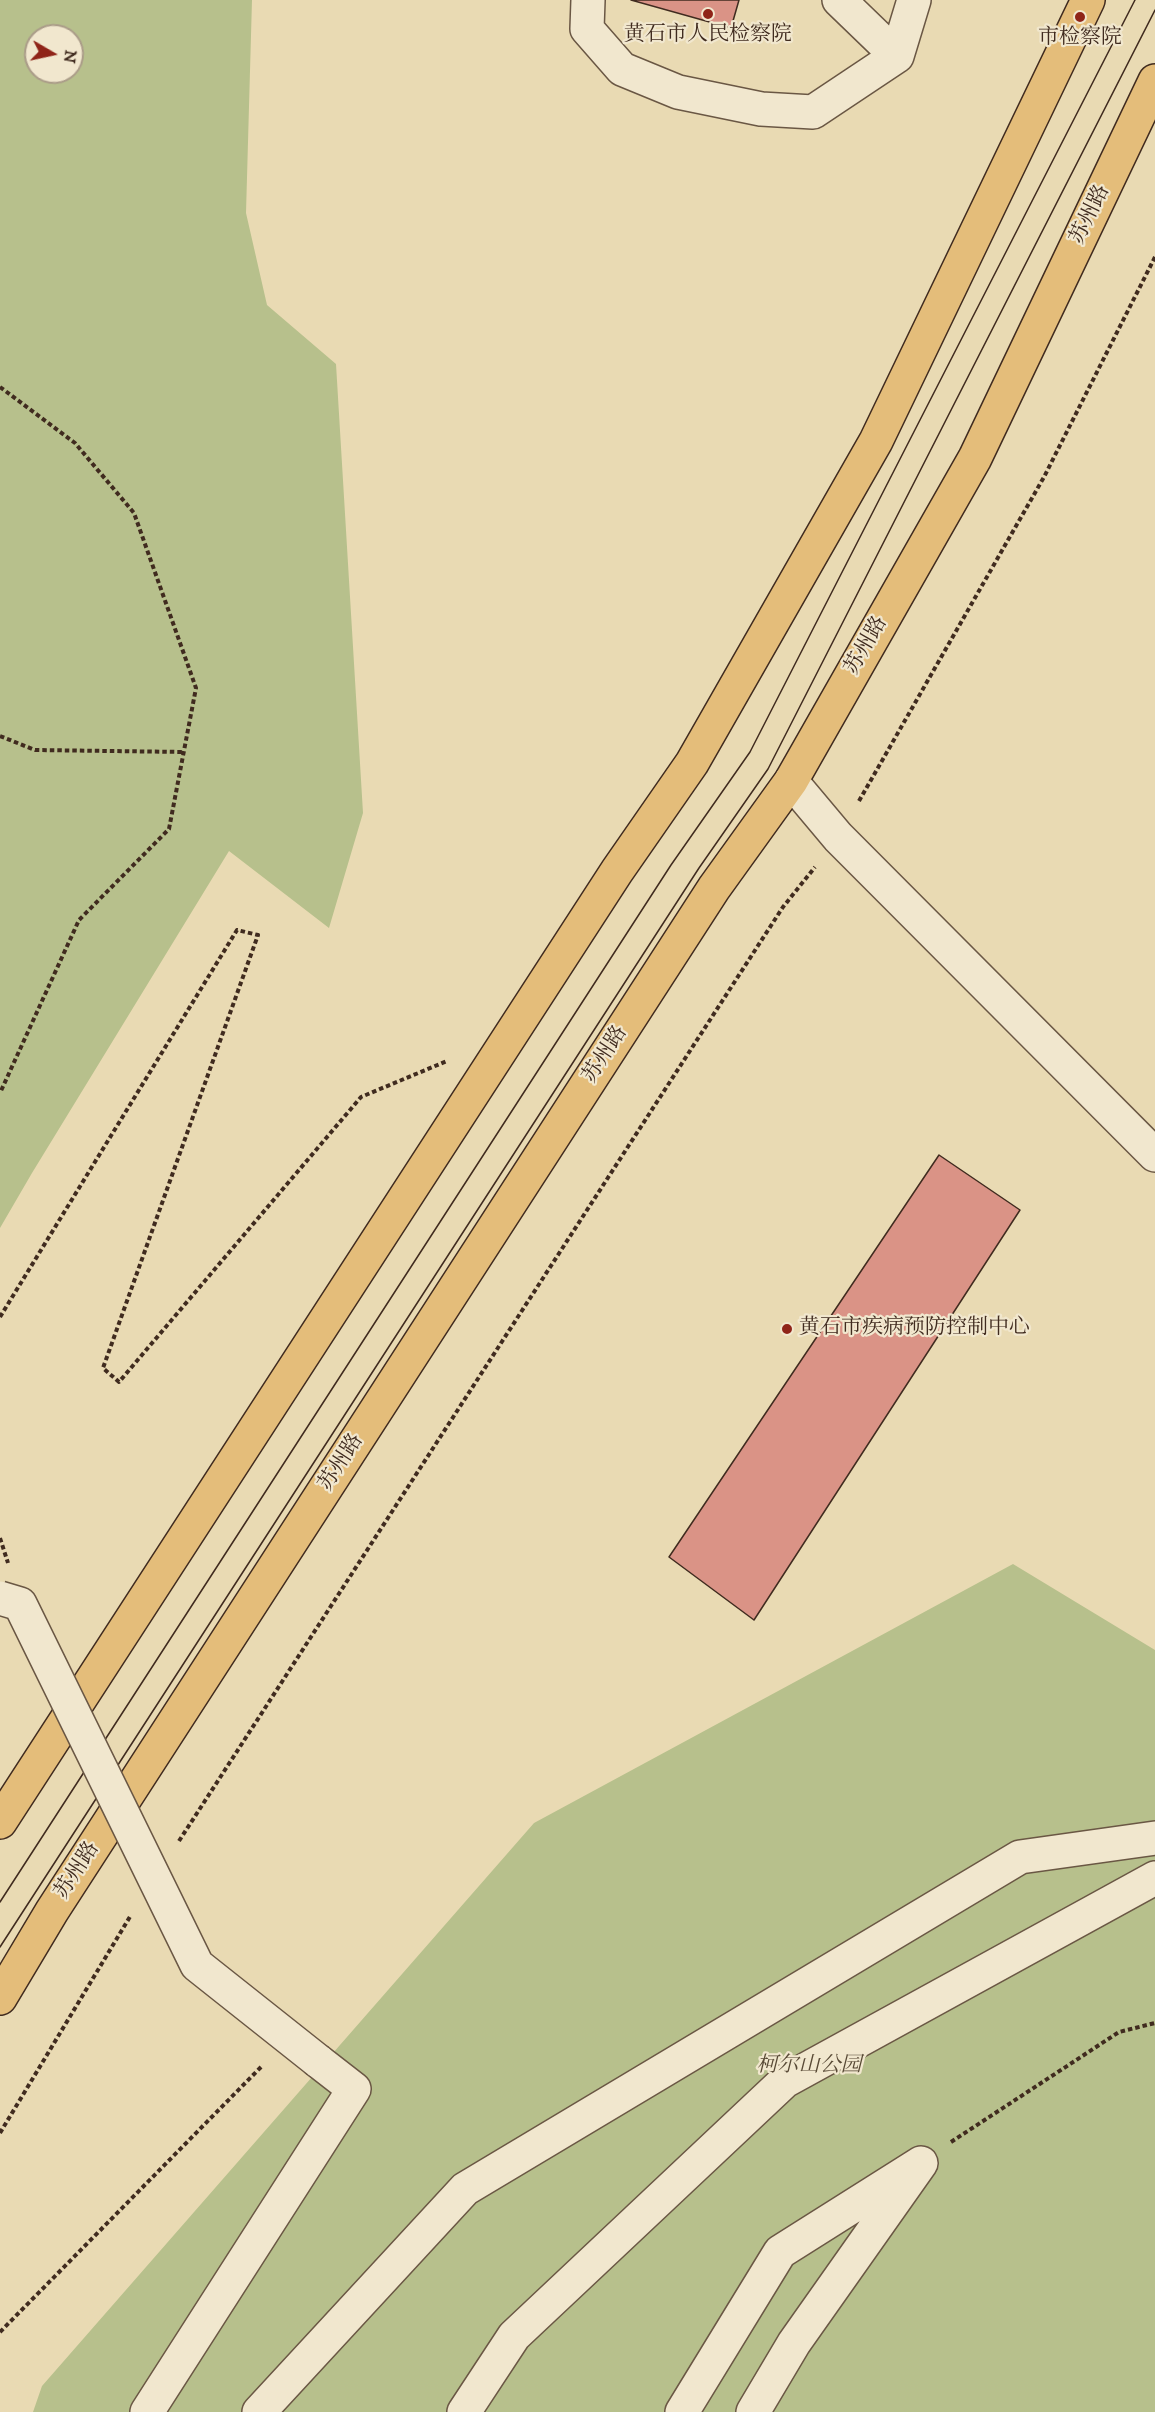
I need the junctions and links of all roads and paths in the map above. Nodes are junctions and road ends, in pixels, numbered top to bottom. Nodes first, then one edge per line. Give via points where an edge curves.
1 (588, 0) edge
2 (839, 0) edge
3 (914, 0) edge
4 (1088, 0) edge
5 (897, 56) junction
6 (1155, 81) edge
7 (1155, 257) edge
8 (0, 387) edge
9 (0, 736) edge
10 (184, 752) junction
11 (791, 781) junction
12 (838, 837) junction
13 (458, 1056) dead end
14 (0, 1093) edge
15 (1142, 1124) edge
16 (1155, 1155) edge
17 (0, 1317) edge
18 (0, 1598) edge
19 (0, 1822) edge
20 (1155, 1838) edge
21 (173, 1850) dead end
22 (1155, 1878) edge
23 (134, 1910) dead end
24 (0, 1998) edge
25 (1155, 2022) edge
26 (318, 2061) junction
27 (0, 2133) edge
28 (921, 2163) junction
29 (0, 2332) edge
30 (147, 2412) edge
31 (259, 2412) edge
32 (464, 2412) edge
33 (682, 2412) edge
34 (753, 2412) edge

1 - 5 street via 587,29 622,69 678,92 761,109 813,112
2 - 5 street
3 - 5 street
4 - 19 main road via 876,441 692,763 617,872
6 - 11 main road, 苏州路 via 975,458
7 - 12 path via 1044,477
8 - 10 path via 75,443 134,513 196,688
9 - 10 path via 35,750
10 - 14 path via 169,829 79,920
11 - 12 street
11 - 24 main road, 苏州路 via 701,908 71,1881
12 - 15 street
12 - 21 path via 783,907
13 - 17 path via 361,1097 118,1382 103,1368 258,936 237,930
15 - 16 street
18 - 26 street, bridge via 20,1604 197,1965
20 - 31 street via 1020,1857 465,2189
22 - 32 street via 785,2081 514,2336
23 - 27 path
25 - 28 path via 1119,2032
26 - 29 path via 261,2065
26 - 30 street via 354,2089
28 - 33 street via 780,2252
28 - 34 street via 794,2343

